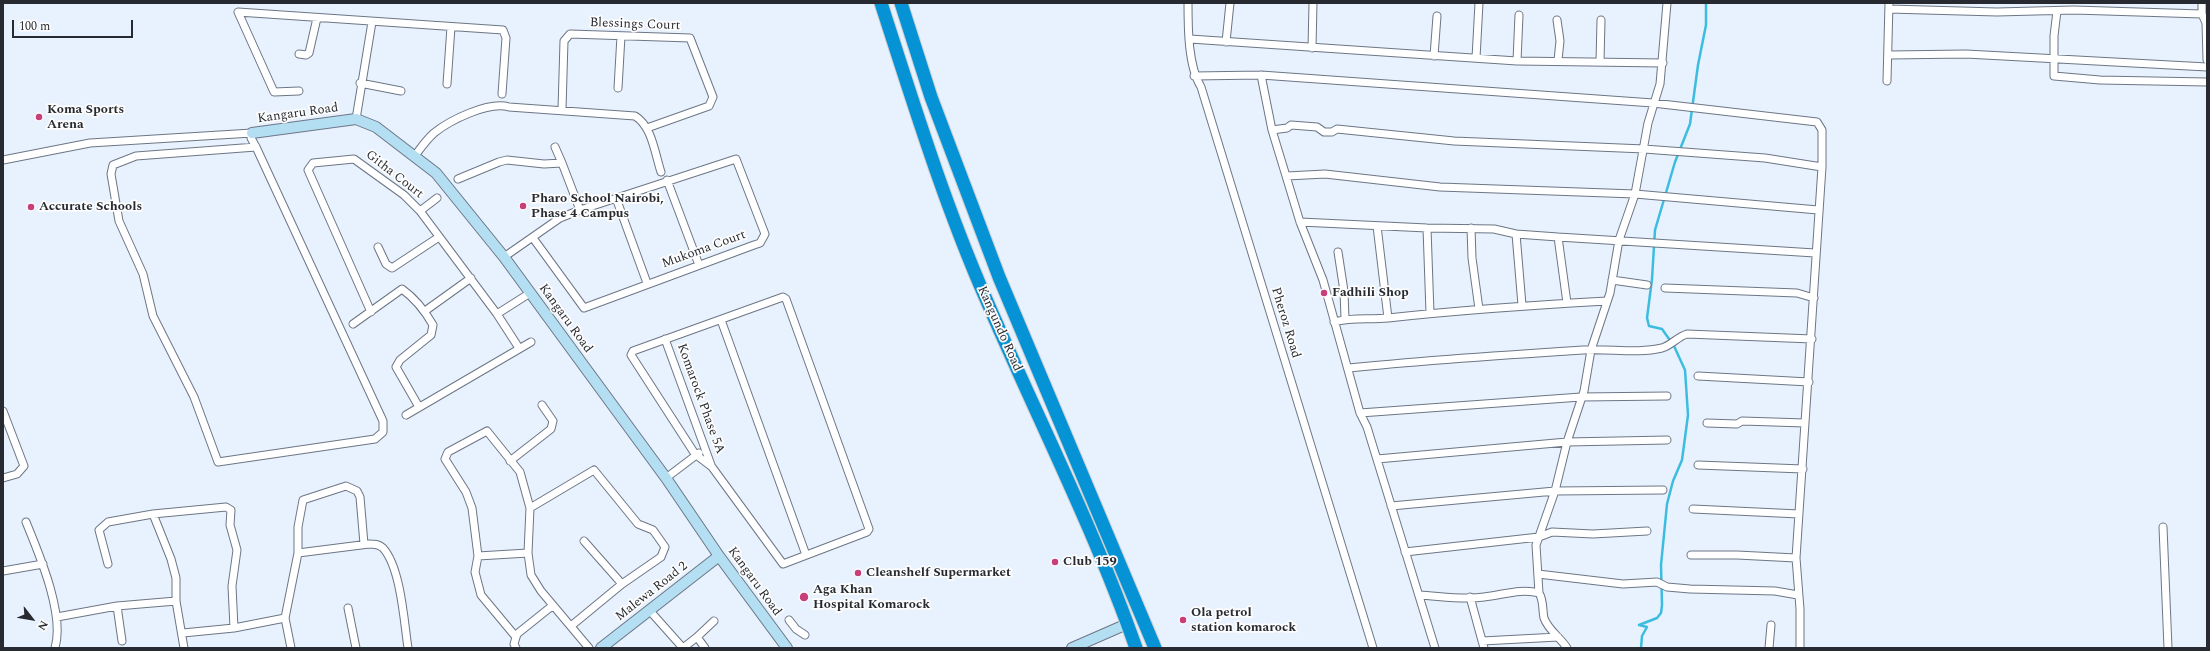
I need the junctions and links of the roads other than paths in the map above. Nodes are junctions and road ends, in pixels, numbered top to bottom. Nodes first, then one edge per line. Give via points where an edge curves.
1 (881, 3) edge
2 (901, 3) edge
3 (1188, 3) edge
4 (1230, 3) edge
5 (1313, 3) edge
6 (1479, 3) edge
7 (1667, 3) edge
8 (2088, 3) edge
9 (2202, 3) edge
10 (1889, 6) edge
11 (2057, 11) junction
12 (2088, 12) junction
13 (2202, 14) junction
14 (1519, 15) dead end
15 (1437, 16) dead end
16 (317, 18) junction
17 (1557, 20) dead end
18 (1601, 20) dead end
19 (372, 22) junction
20 (2206, 23) edge
21 (451, 27) junction
22 (621, 36) junction
23 (1190, 39) junction
24 (1226, 42) junction
25 (1312, 48) junction
26 (299, 54) dead end
27 (1889, 55) junction
28 (1434, 56) junction
29 (1476, 58) junction
30 (2054, 58) junction
31 (1558, 60) junction
32 (2207, 60) edge
33 (1517, 61) junction
34 (1600, 62) junction
35 (1664, 63) junction
36 (2207, 68) edge
37 (1261, 75) junction
38 (1194, 76) junction
39 (1887, 81) dead end
40 (2206, 82) edge
41 (360, 83) junction
42 (448, 84) dead end
43 (618, 88) dead end
44 (299, 91) dead end
45 (401, 91) dead end
46 (502, 94) dead end
47 (1653, 104) junction
48 (562, 110) junction
49 (356, 119) junction
50 (647, 128) junction
51 (1272, 130) junction
52 (252, 133) junction
53 (555, 146) dead end
54 (256, 148) junction
55 (1644, 149) junction
56 (414, 157) junction
57 (3, 160) edge
58 (562, 163) junction
59 (1822, 167) junction
60 (661, 172) dead end
61 (1287, 176) junction
62 (458, 179) dead end
63 (667, 180) junction
64 (1635, 194) junction
65 (437, 198) dead end
66 (616, 198) junction
67 (580, 210) junction
68 (1818, 210) junction
69 (420, 211) junction
70 (1300, 222) junction
71 (1377, 226) junction
72 (1427, 228) junction
73 (1471, 228) junction
74 (1516, 234) junction
75 (1558, 236) junction
76 (439, 237) junction
77 (533, 238) junction
78 (1619, 240) junction
79 (378, 247) dead end
80 (1338, 252) dead end
81 (1815, 253) junction
82 (504, 257) junction
83 (699, 265) junction
84 (471, 278) junction
85 (1612, 280) junction
86 (647, 283) junction
87 (1647, 285) dead end
88 (1664, 288) dead end
89 (530, 293) junction
90 (1814, 298) junction
91 (1607, 301) junction
92 (1567, 303) junction
93 (1522, 305) junction
94 (1479, 308) junction
95 (425, 311) junction
96 (371, 312) junction
97 (1430, 313) junction
98 (498, 314) junction
99 (1388, 318) junction
100 (1344, 319) junction
101 (721, 320) junction
102 (1334, 322) junction
103 (353, 324) dead end
104 (665, 339) junction
105 (1812, 339) junction
106 (532, 342) dead end
107 (519, 348) junction
108 (1591, 350) junction
109 (1349, 368) junction
110 (1698, 376) dead end
111 (1809, 382) junction
112 (1667, 396) dead end
113 (1581, 397) junction
114 (542, 405) dead end
115 (418, 407) junction
116 (3, 411) edge
117 (1360, 413) junction
118 (406, 415) dead end
119 (1707, 423) dead end
120 (1805, 423) junction
121 (1667, 440) dead end
122 (1568, 442) junction
123 (705, 451) junction
124 (695, 454) junction
125 (1377, 459) junction
126 (510, 461) junction
127 (1698, 465) dead end
128 (712, 467) junction
129 (1803, 469) junction
130 (3, 478) edge
131 (666, 478) junction
132 (1663, 490) dead end
133 (1555, 491) junction
134 (1391, 506) junction
135 (530, 508) junction
136 (1692, 509) dead end
137 (153, 514) junction
138 (1799, 514) junction
139 (26, 522) dead end
140 (2163, 526) dead end
141 (1647, 532) dead end
142 (1539, 537) junction
143 (584, 541) dead end
144 (364, 544) junction
145 (1405, 552) junction
146 (298, 553) junction
147 (528, 553) junction
148 (806, 555) junction
149 (1691, 555) dead end
150 (478, 556) junction
151 (719, 556) junction
152 (1796, 558) junction
153 (43, 564) junction
154 (108, 564) dead end
155 (3, 571) edge
156 (1538, 574) junction
157 (622, 584) junction
158 (1539, 593) junction
159 (1419, 595) junction
160 (1798, 595) junction
161 (1470, 597) junction
162 (176, 601) junction
163 (117, 606) junction
164 (552, 606) junction
165 (348, 608) dead end
166 (650, 611) junction
167 (57, 617) junction
168 (285, 618) junction
169 (789, 620) dead end
170 (714, 621) dead end
171 (1127, 624) junction
172 (1771, 625) dead end
173 (571, 626) junction
174 (234, 628) junction
175 (183, 633) junction
176 (805, 635) dead end
177 (697, 636) junction
178 (516, 637) junction
179 (1558, 637) junction
180 (122, 641) dead end
181 (1483, 645) edge
182 (55, 648) edge
183 (184, 648) edge
184 (291, 648) edge
185 (356, 648) edge
186 (408, 648) edge
187 (516, 648) edge
188 (589, 648) edge
189 (601, 648) edge
190 (683, 648) edge
191 (705, 648) edge
192 (787, 648) edge
193 (1072, 648) edge
194 (1136, 648) edge
195 (1155, 648) edge
196 (1373, 648) edge
197 (1435, 648) edge
198 (1567, 648) edge
199 (1769, 648) edge
200 (1800, 648) edge
201 (2168, 648) edge

1 - 171 highway, Kangundo Road via 942,188 979,284
2 - 195 highway, Kangundo Road via 931,97 999,276
3 - 23 street, Pheroz Road
4 - 24 street
5 - 25 street
6 - 29 street
7 - 35 street
8 - 12 street
9 - 13 street
10 - 11 street via 1997,12
10 - 27 street
11 - 12 street
11 - 30 street
12 - 13 street
13 - 20 street
14 - 33 street
15 - 28 street
16 - 19 street
16 - 26 street via 309,53
16 - 44 street via 238,12 274,92
17 - 31 street via 1560,42
18 - 34 street
19 - 21 street
19 - 41 street
20 - 32 street
21 - 42 street
21 - 46 street via 503,30 506,38
22 - 43 street
22 - 48 street, Blessings Court via 570,34 564,41
22 - 50 street, Blessings Court via 690,38 713,98 708,106
23 - 24 street
23 - 38 street, Pheroz Road
24 - 25 street
25 - 28 street
27 - 30 street via 1966,54
27 - 39 street
28 - 29 street
29 - 33 street
30 - 36 street
30 - 40 street via 2054,76 2100,80
31 - 33 street
31 - 34 street
34 - 35 street
35 - 47 street
36 - 40 street
37 - 38 street via 1220,78
37 - 47 street
37 - 51 street
38 - 196 street, Pheroz Road via 1201,87
41 - 45 street
41 - 49 street
47 - 55 street
47 - 59 street via 1817,122 1822,130
48 - 50 street via 635,116
48 - 56 street via 509,107 500,104 491,106 442,127
49 - 52 street, Kangaru Road
49 - 56 street, Kangaru Road via 376,127
50 - 60 street
51 - 55 street via 1291,125 1317,127 1324,132 1337,129 1454,141
51 - 61 street
52 - 54 street
52 - 57 street via 90,143
53 - 58 street
54 - 54 street via 136,156 113,165 111,169 119,220 143,274 153,316 194,397 216,460 220,463 375,439 380,436 384,427
55 - 59 street via 1766,158
55 - 64 street
56 - 82 street, Kangaru Road via 436,173
58 - 62 street via 507,160
58 - 67 street
59 - 68 street
61 - 64 street via 1325,174 1440,187
61 - 70 street
63 - 66 street
63 - 83 street
63 - 83 street, Mukoma Court via 736,158 743,173 765,234 763,239 754,245
64 - 68 street
64 - 78 street
65 - 69 street
66 - 67 street
66 - 86 street
67 - 77 street via 560,218
68 - 81 street
69 - 76 street, Githa Court
69 - 96 street, Githa Court via 404,195 354,159 313,162 308,170
70 - 71 street
70 - 102 street via 1323,280
71 - 72 street
71 - 99 street
72 - 73 street
72 - 97 street
73 - 74 street via 1494,229
73 - 94 street
74 - 75 street
74 - 93 street
75 - 78 street
75 - 92 street
76 - 79 street via 392,268 386,264
76 - 84 street, Githa Court
77 - 82 street
77 - 86 street, Mukoma Court via 584,308
78 - 81 street
78 - 85 street
80 - 100 street via 1344,291
81 - 90 street
82 - 89 street, Kangaru Road
83 - 86 street, Mukoma Court
84 - 95 street
84 - 98 street, Githa Court
85 - 87 street
85 - 91 street
88 - 90 street via 1797,293
89 - 98 street
89 - 131 street, Kangaru Road
90 - 105 street
91 - 92 street
91 - 108 street
92 - 93 street
93 - 94 street
94 - 97 street
95 - 96 street via 402,289
95 - 115 street via 433,325 432,335 400,360 396,367
96 - 103 street
97 - 99 street
98 - 107 street, Githa Court
99 - 100 street
100 - 102 street
101 - 104 street
101 - 148 street
101 - 148 street via 785,298 869,529 867,532
102 - 109 street
104 - 123 street, Komarock Phase 5A
104 - 124 street via 633,351 632,357
105 - 108 street via 1687,334 1655,349
105 - 111 street
106 - 107 street
107 - 115 street
108 - 109 street via 1427,360
108 - 113 street
109 - 117 street
110 - 111 street
111 - 120 street
112 - 113 street
113 - 117 street
113 - 122 street
114 - 126 street via 553,421 551,430
115 - 118 street
116 - 130 street via 24,466 17,474
117 - 125 street
119 - 120 street
120 - 129 street
121 - 122 street
122 - 125 street
122 - 133 street
123 - 124 street
123 - 128 street, Komarock Phase 5A
124 - 128 street
124 - 131 street
125 - 134 street
126 - 135 street via 524,480
126 - 150 street via 487,430 446,455 447,464 466,492 472,508
127 - 129 street
128 - 148 street via 782,564
129 - 138 street
131 - 151 street, Kangaru Road
132 - 133 street
133 - 134 street
133 - 142 street
134 - 145 street
135 - 147 street
135 - 157 street via 588,472 596,471 638,524 653,530 665,547 661,557
136 - 138 street
137 - 154 street via 108,522 102,526 99,530
137 - 162 street via 171,559 176,578
137 - 174 street via 224,506 231,510 230,525 237,550 232,586
138 - 152 street
139 - 153 street
140 - 201 street
141 - 142 street via 1552,532
142 - 145 street
142 - 156 street via 1536,545
143 - 157 street
144 - 146 street
144 - 146 street via 360,497 357,491 346,486 303,500 298,527
144 - 186 street via 377,544 383,548 397,578
145 - 159 street
146 - 168 street
147 - 150 street
147 - 164 street via 531,575
149 - 152 street
150 - 178 street via 475,572 481,596
151 - 166 street, Malewa Road 2
151 - 192 street, Kangaru Road
152 - 160 street
153 - 155 street
153 - 167 street
156 - 158 street
156 - 160 street via 1623,584 1657,582 1667,587 1718,591 1775,591
157 - 173 street
158 - 161 street via 1517,591 1512,594
158 - 179 street via 1543,599 1544,618
159 - 161 street
159 - 197 street
160 - 200 street
161 - 181 street
162 - 163 street
162 - 175 street
163 - 167 street
163 - 180 street
164 - 173 street
164 - 178 street
165 - 185 street
166 - 189 street, Malewa Road 2
166 - 190 street
167 - 182 street
168 - 174 street
168 - 184 street
169 - 176 street
170 - 177 street
171 - 193 street
171 - 194 highway, Kangundo Road
172 - 199 street
173 - 188 street
174 - 175 street
175 - 183 street
177 - 190 street
177 - 191 street
178 - 187 street
179 - 181 street
179 - 198 street

